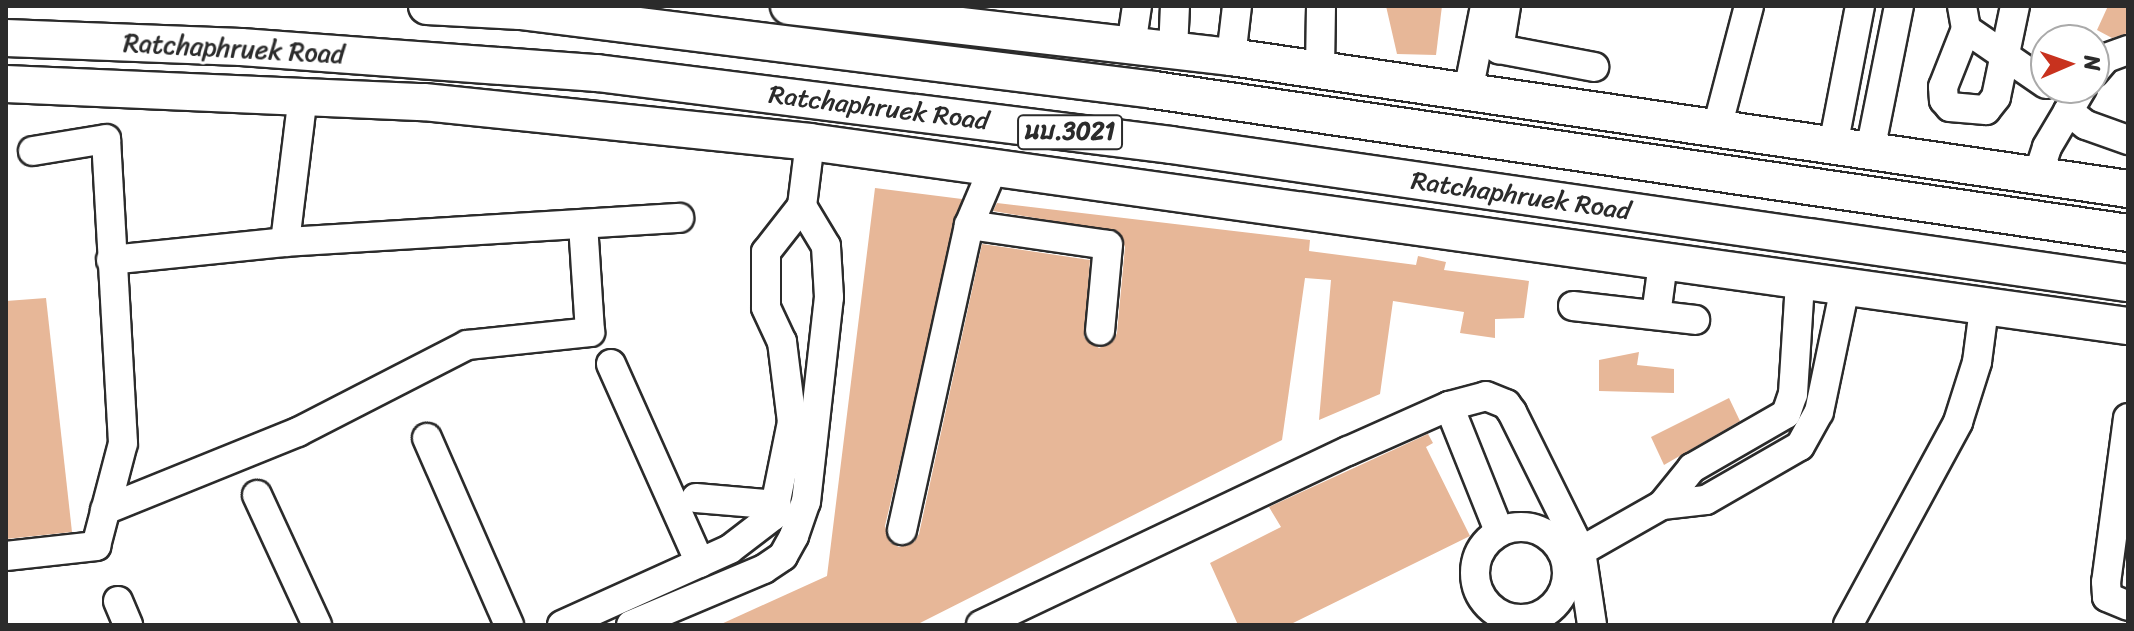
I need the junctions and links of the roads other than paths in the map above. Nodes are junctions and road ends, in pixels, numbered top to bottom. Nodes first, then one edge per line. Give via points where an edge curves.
1 (427, 6) edge
2 (641, 6) edge
3 (789, 6) edge
4 (1124, 6) edge
5 (1137, 6) edge
6 (1175, 6) edge
7 (1237, 6) edge
8 (1321, 6) edge
9 (1485, 6) edge
10 (1506, 6) edge
11 (1749, 6) edge
12 (1860, 6) edge
13 (1899, 6) edge
14 (2015, 6) edge
15 (520, 11) junction
16 (961, 15) edge
17 (1964, 18) edge
18 (6, 38) edge
19 (1126, 45) junction
20 (1173, 51) junction
21 (2004, 55) junction
22 (1231, 57) junction
23 (1562, 61) junction
24 (1594, 67) dead end
25 (1320, 70) junction
26 (597, 73) junction
27 (2030, 73) edge
28 (6, 84) edge
29 (1468, 92) junction
30 (303, 95) junction
31 (424, 102) junction
32 (2066, 104) edge
33 (2073, 104) edge
34 (1557, 105) junction
35 (1717, 128) junction
36 (2128, 140) edge
37 (810, 142) junction
38 (1872, 143) junction
39 (1833, 146) junction
40 (33, 151) dead end
41 (994, 166) junction
42 (2038, 175) junction
43 (2128, 189) edge
44 (802, 206) junction
45 (679, 218) dead end
46 (583, 224) junction
47 (969, 225) junction
48 (2128, 233) edge
49 (285, 242) junction
50 (1942, 257) junction
51 (111, 260) junction
52 (1663, 263) junction
53 (1800, 282) junction
54 (2128, 283) edge
55 (1845, 288) junction
56 (1573, 306) dead end
57 (1984, 309) junction
58 (2128, 313) edge
59 (1656, 315) junction
60 (1695, 320) dead end
61 (2128, 326) edge
62 (1100, 331) dead end
63 (611, 364) dead end
64 (1449, 406) junction
65 (2128, 418) edge
66 (427, 438) dead end
67 (257, 495) dead end
68 (696, 498) dead end
69 (777, 505) junction
70 (1662, 505) junction
71 (105, 510) junction
72 (902, 530) dead end
73 (1499, 531) junction
74 (1574, 555) junction
75 (6, 556) edge
76 (704, 561) junction
77 (722, 587) junction
78 (2128, 606) edge
79 (317, 625) edge
80 (509, 625) edge
81 (562, 625) edge
82 (631, 625) edge
83 (981, 625) edge
84 (1592, 625) edge
85 (1848, 625) edge

1 - 15 main road, Ratchaphruek Road / นบ.3021
2 - 15 main road
3 - 16 main road
4 - 19 street
5 - 19 street
6 - 20 street
7 - 22 street
8 - 25 street
9 - 29 street
10 - 23 street via 1499,49
11 - 35 street
12 - 39 street
13 - 38 street
14 - 21 street
15 - 48 main road, Ratchaphruek Road / นบ.3021 via 1154,90
16 - 19 main road
17 - 21 street
17 - 21 street via 1943,87 1950,107 1986,110 1994,104
18 - 26 main road, Ratchaphruek Road / นบ.3021 via 241,47
19 - 20 main road
20 - 22 main road
21 - 27 street
22 - 25 main road
23 - 24 street
23 - 34 street
25 - 29 main road
26 - 31 main road
26 - 50 main road, Ratchaphruek Road / นบ.3021 via 1171,145
28 - 30 main road, Ratchaphruek Road / นบ.3021
29 - 34 main road
30 - 31 main road, Ratchaphruek Road / นบ.3021
30 - 49 street
31 - 37 main road, Ratchaphruek Road / นบ.3021
32 - 42 street
33 - 36 street via 2086,125
34 - 35 main road
35 - 39 main road
37 - 41 main road, Ratchaphruek Road / นบ.3021
37 - 44 street
38 - 39 main road
38 - 42 main road
40 - 51 street via 106,139
41 - 47 street
41 - 52 main road, Ratchaphruek Road / นบ.3021
42 - 43 main road
44 - 69 street via 766,252 766,307 782,342 792,422
44 - 77 street via 826,246 829,297 806,502 783,556
45 - 46 street
46 - 49 street
46 - 71 street via 590,332 467,345 298,432
47 - 62 street via 1108,245
47 - 72 street
49 - 51 street
50 - 54 main road, Ratchaphruek Road / นบ.3021
50 - 58 main road via 2000,282
51 - 71 street via 123,443
52 - 53 main road, Ratchaphruek Road / นบ.3021
52 - 59 street
53 - 55 main road, Ratchaphruek Road / นบ.3021
53 - 70 street via 1793,394 1786,414 1692,468
55 - 57 main road, Ratchaphruek Road / นบ.3021
55 - 70 street via 1819,412 1800,446 1706,500
56 - 59 street
57 - 61 main road, Ratchaphruek Road / นบ.3021
57 - 85 street via 1977,362 1958,422
59 - 60 street
63 - 76 street
64 - 73 street
64 - 74 street via 1486,396 1506,404
64 - 83 street
65 - 78 street via 2106,582 2107,597
66 - 80 street
67 - 79 street
68 - 69 street
69 - 76 street via 766,527
70 - 74 street
71 - 75 street via 96,546
73 - 74 street via 1531,527
73 - 74 street via 1480,550 1474,576 1483,601 1503,617 1529,620 1553,608 1567,586
74 - 84 street
76 - 77 street
76 - 81 street
77 - 82 street

